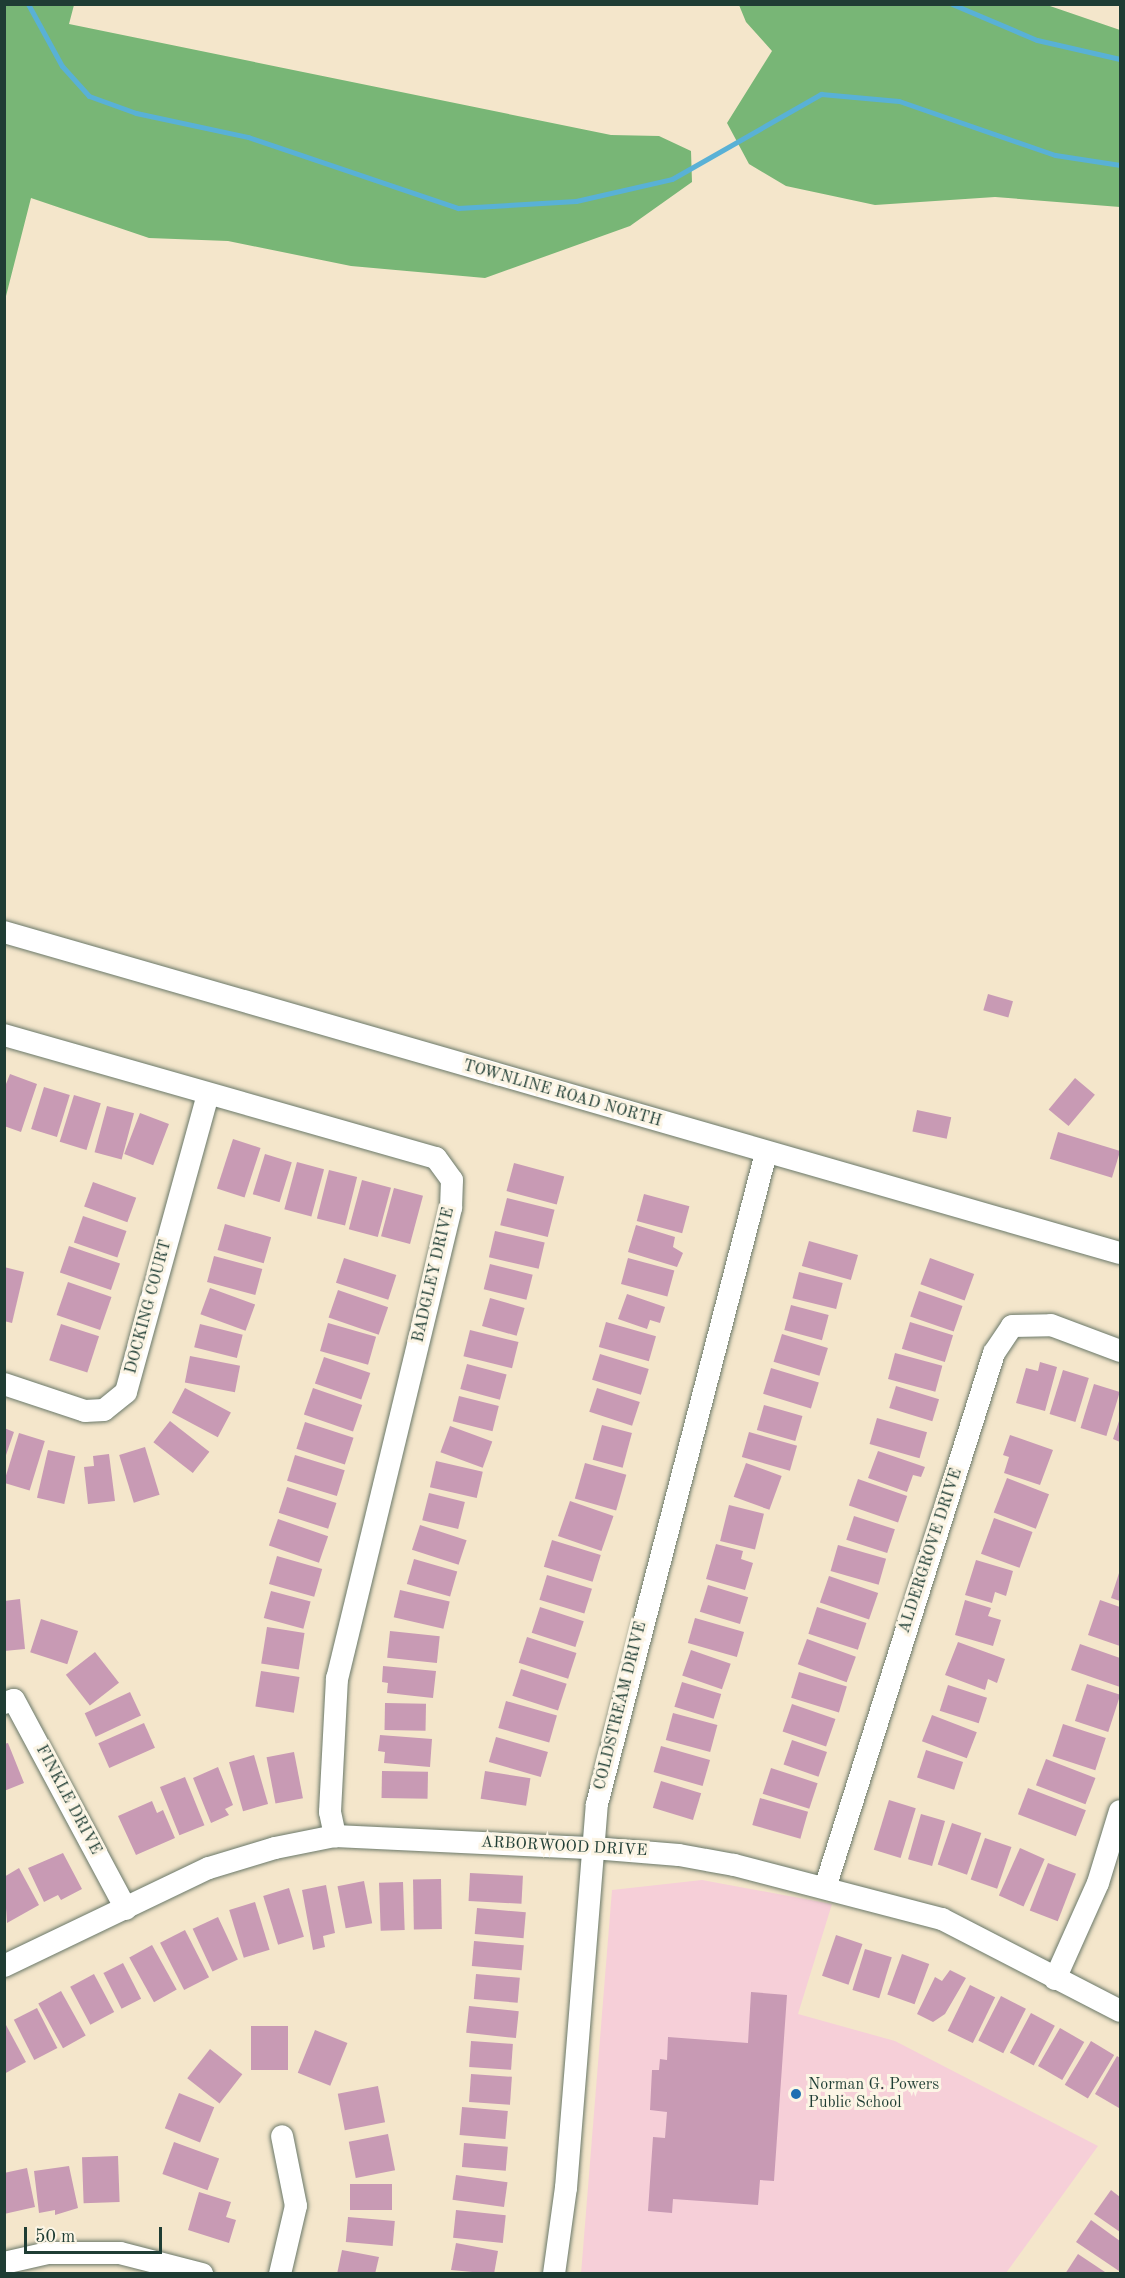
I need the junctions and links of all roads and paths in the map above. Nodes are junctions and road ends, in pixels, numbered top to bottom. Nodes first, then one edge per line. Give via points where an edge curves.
1 (4, 932) edge
2 (4, 1035) edge
3 (208, 1095) junction
4 (766, 1153) junction
5 (1120, 1253) edge
6 (1120, 1351) edge
7 (4, 1384) edge
8 (4, 1703) edge
9 (1120, 1811) edge
10 (335, 1836) junction
11 (593, 1848) junction
12 (825, 1888) junction
13 (126, 1909) junction
14 (4, 1966) edge
15 (1055, 1979) junction
16 (1120, 2011) edge
17 (282, 2136) dead end
18 (4, 2263) edge
19 (202, 2274) edge
20 (280, 2274) edge
21 (554, 2274) edge

1 - 4 street, TOWNLINE ROAD NORTH
2 - 3 street, BADGLEY DRIVE
3 - 7 street, DOCKING COURT via 126,1392 104,1410 85,1411
3 - 10 street, BADGLEY DRIVE via 436,1158 452,1180 451,1208 337,1678 330,1812
4 - 5 street, TOWNLINE ROAD NORTH
4 - 11 street, COLDSTREAM DRIVE via 606,1760
6 - 12 street, ALDERGROVE DRIVE via 1051,1325 1041,1325 1012,1326 994,1353
8 - 13 street, FINKLE DRIVE via 14,1700
9 - 15 street via 1098,1882
10 - 11 street, ARBORWOOD DRIVE
10 - 13 street, ARBORWOOD DRIVE via 275,1848 209,1868
11 - 12 street, ARBORWOOD DRIVE via 679,1855
11 - 21 street, COLDSTREAM DRIVE via 566,2188
12 - 15 street, ARBORWOOD DRIVE via 942,1919
13 - 14 street, ARBORWOOD DRIVE
15 - 16 street, ARBORWOOD DRIVE
17 - 20 street via 296,2206
18 - 19 street via 48,2253 120,2253

